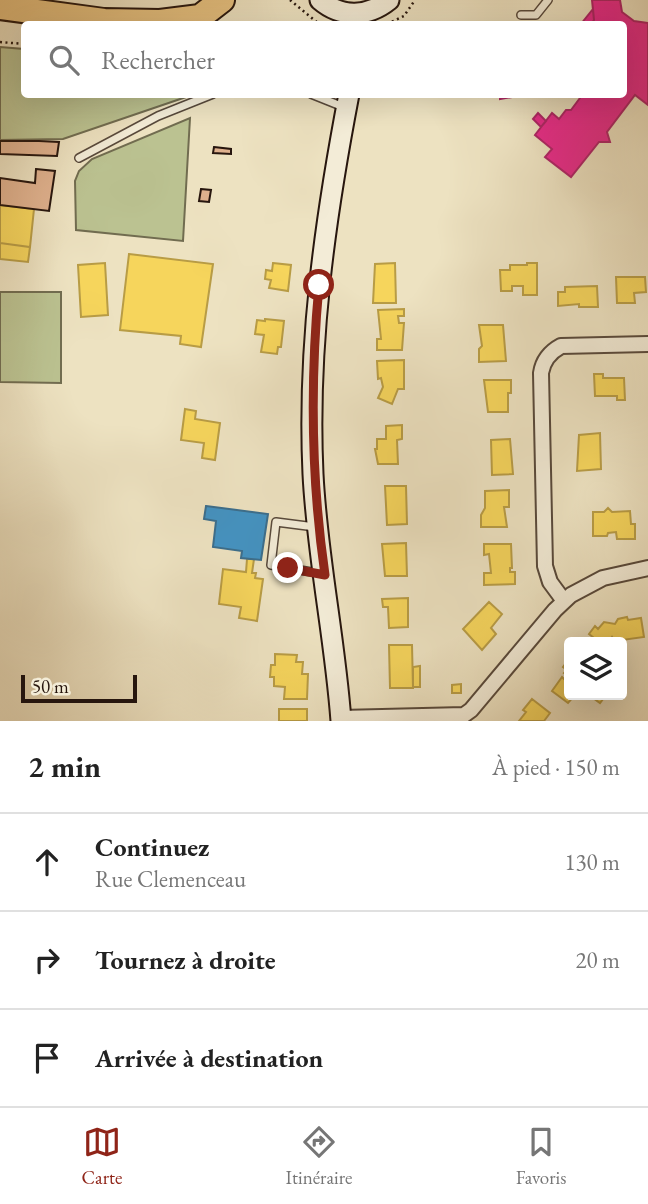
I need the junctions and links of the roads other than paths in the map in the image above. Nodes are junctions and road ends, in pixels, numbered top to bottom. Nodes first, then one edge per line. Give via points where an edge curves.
1 (222, 0) edge
2 (389, 0) edge
3 (548, 0) edge
4 (324, 3) edge
5 (0, 7) edge
6 (521, 15) dead end
7 (365, 18) edge
8 (104, 21) edge
9 (168, 21) edge
10 (335, 21) edge
11 (203, 98) edge
12 (347, 99) edge
13 (79, 158) dead end
14 (648, 344) edge
15 (319, 528) junction
16 (648, 568) edge
17 (325, 575) junction
18 (564, 601) junction
19 (341, 720) edge

1 - 9 highway via 200,17
2 - 7 street
3 - 6 lane via 536,15
4 - 7 street
4 - 10 street
5 - 8 highway
11 - 13 lane
12 - 15 street via 317,303 312,449
14 - 18 street via 567,345 543,363 545,566
15 - 17 street
15 - 17 lane via 276,522 271,565
16 - 18 street via 594,581
17 - 19 street
18 - 19 street via 468,713

